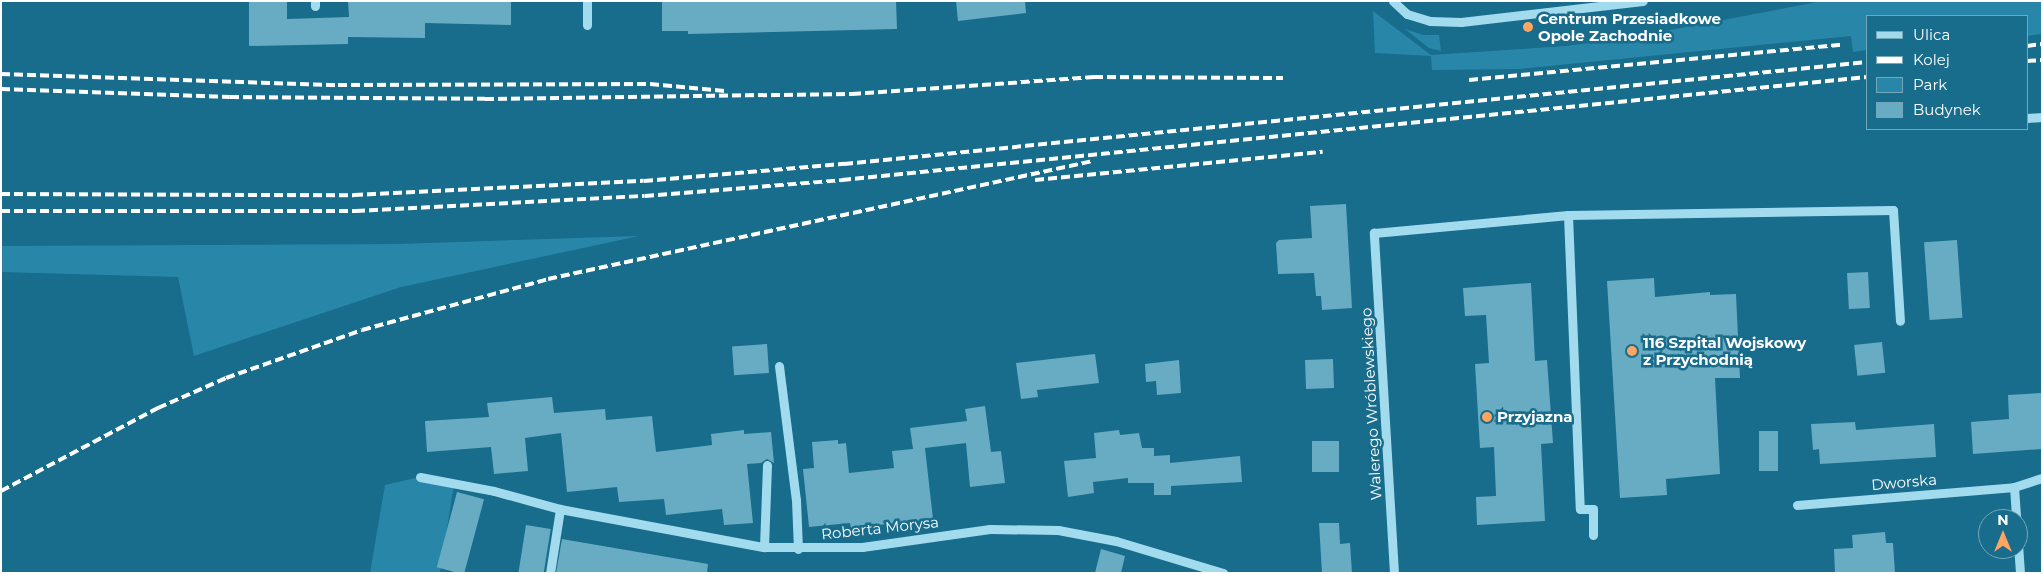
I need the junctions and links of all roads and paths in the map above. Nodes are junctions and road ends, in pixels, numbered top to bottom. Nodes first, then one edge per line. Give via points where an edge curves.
1 (587, 1) edge
2 (1393, 1) edge
3 (1643, 1) edge
4 (587, 25) dead end
5 (2042, 117) edge
6 (2028, 118) edge
7 (1568, 215) junction
8 (1900, 321) dead end
9 (779, 366) dead end
10 (768, 465) dead end
11 (420, 477) dead end
12 (2042, 478) edge
13 (2014, 487) junction
14 (1797, 505) dead end
15 (560, 509) junction
16 (2015, 509) edge
17 (1593, 535) dead end
18 (764, 547) junction
19 (798, 549) junction
20 (2019, 559) edge
21 (550, 573) edge
22 (1223, 573) edge
23 (1394, 573) edge
24 (2020, 573) edge

1 - 4 street
2 - 3 street via 1407,14 1423,19 1461,22
5 - 6 street
7 - 8 street via 1893,210
7 - 17 street via 1580,509 1593,509
7 - 23 street, Walerego Wróblewskiego via 1374,233
9 - 19 street via 796,500
10 - 18 street
11 - 15 street, Roberta Morysa
12 - 13 street, Dworska
13 - 14 street, Dworska
13 - 16 street
15 - 18 street, Roberta Morysa
15 - 21 street
18 - 19 street, Roberta Morysa
19 - 22 street, Roberta Morysa via 862,547 990,529 1058,530 1116,540
20 - 24 street

